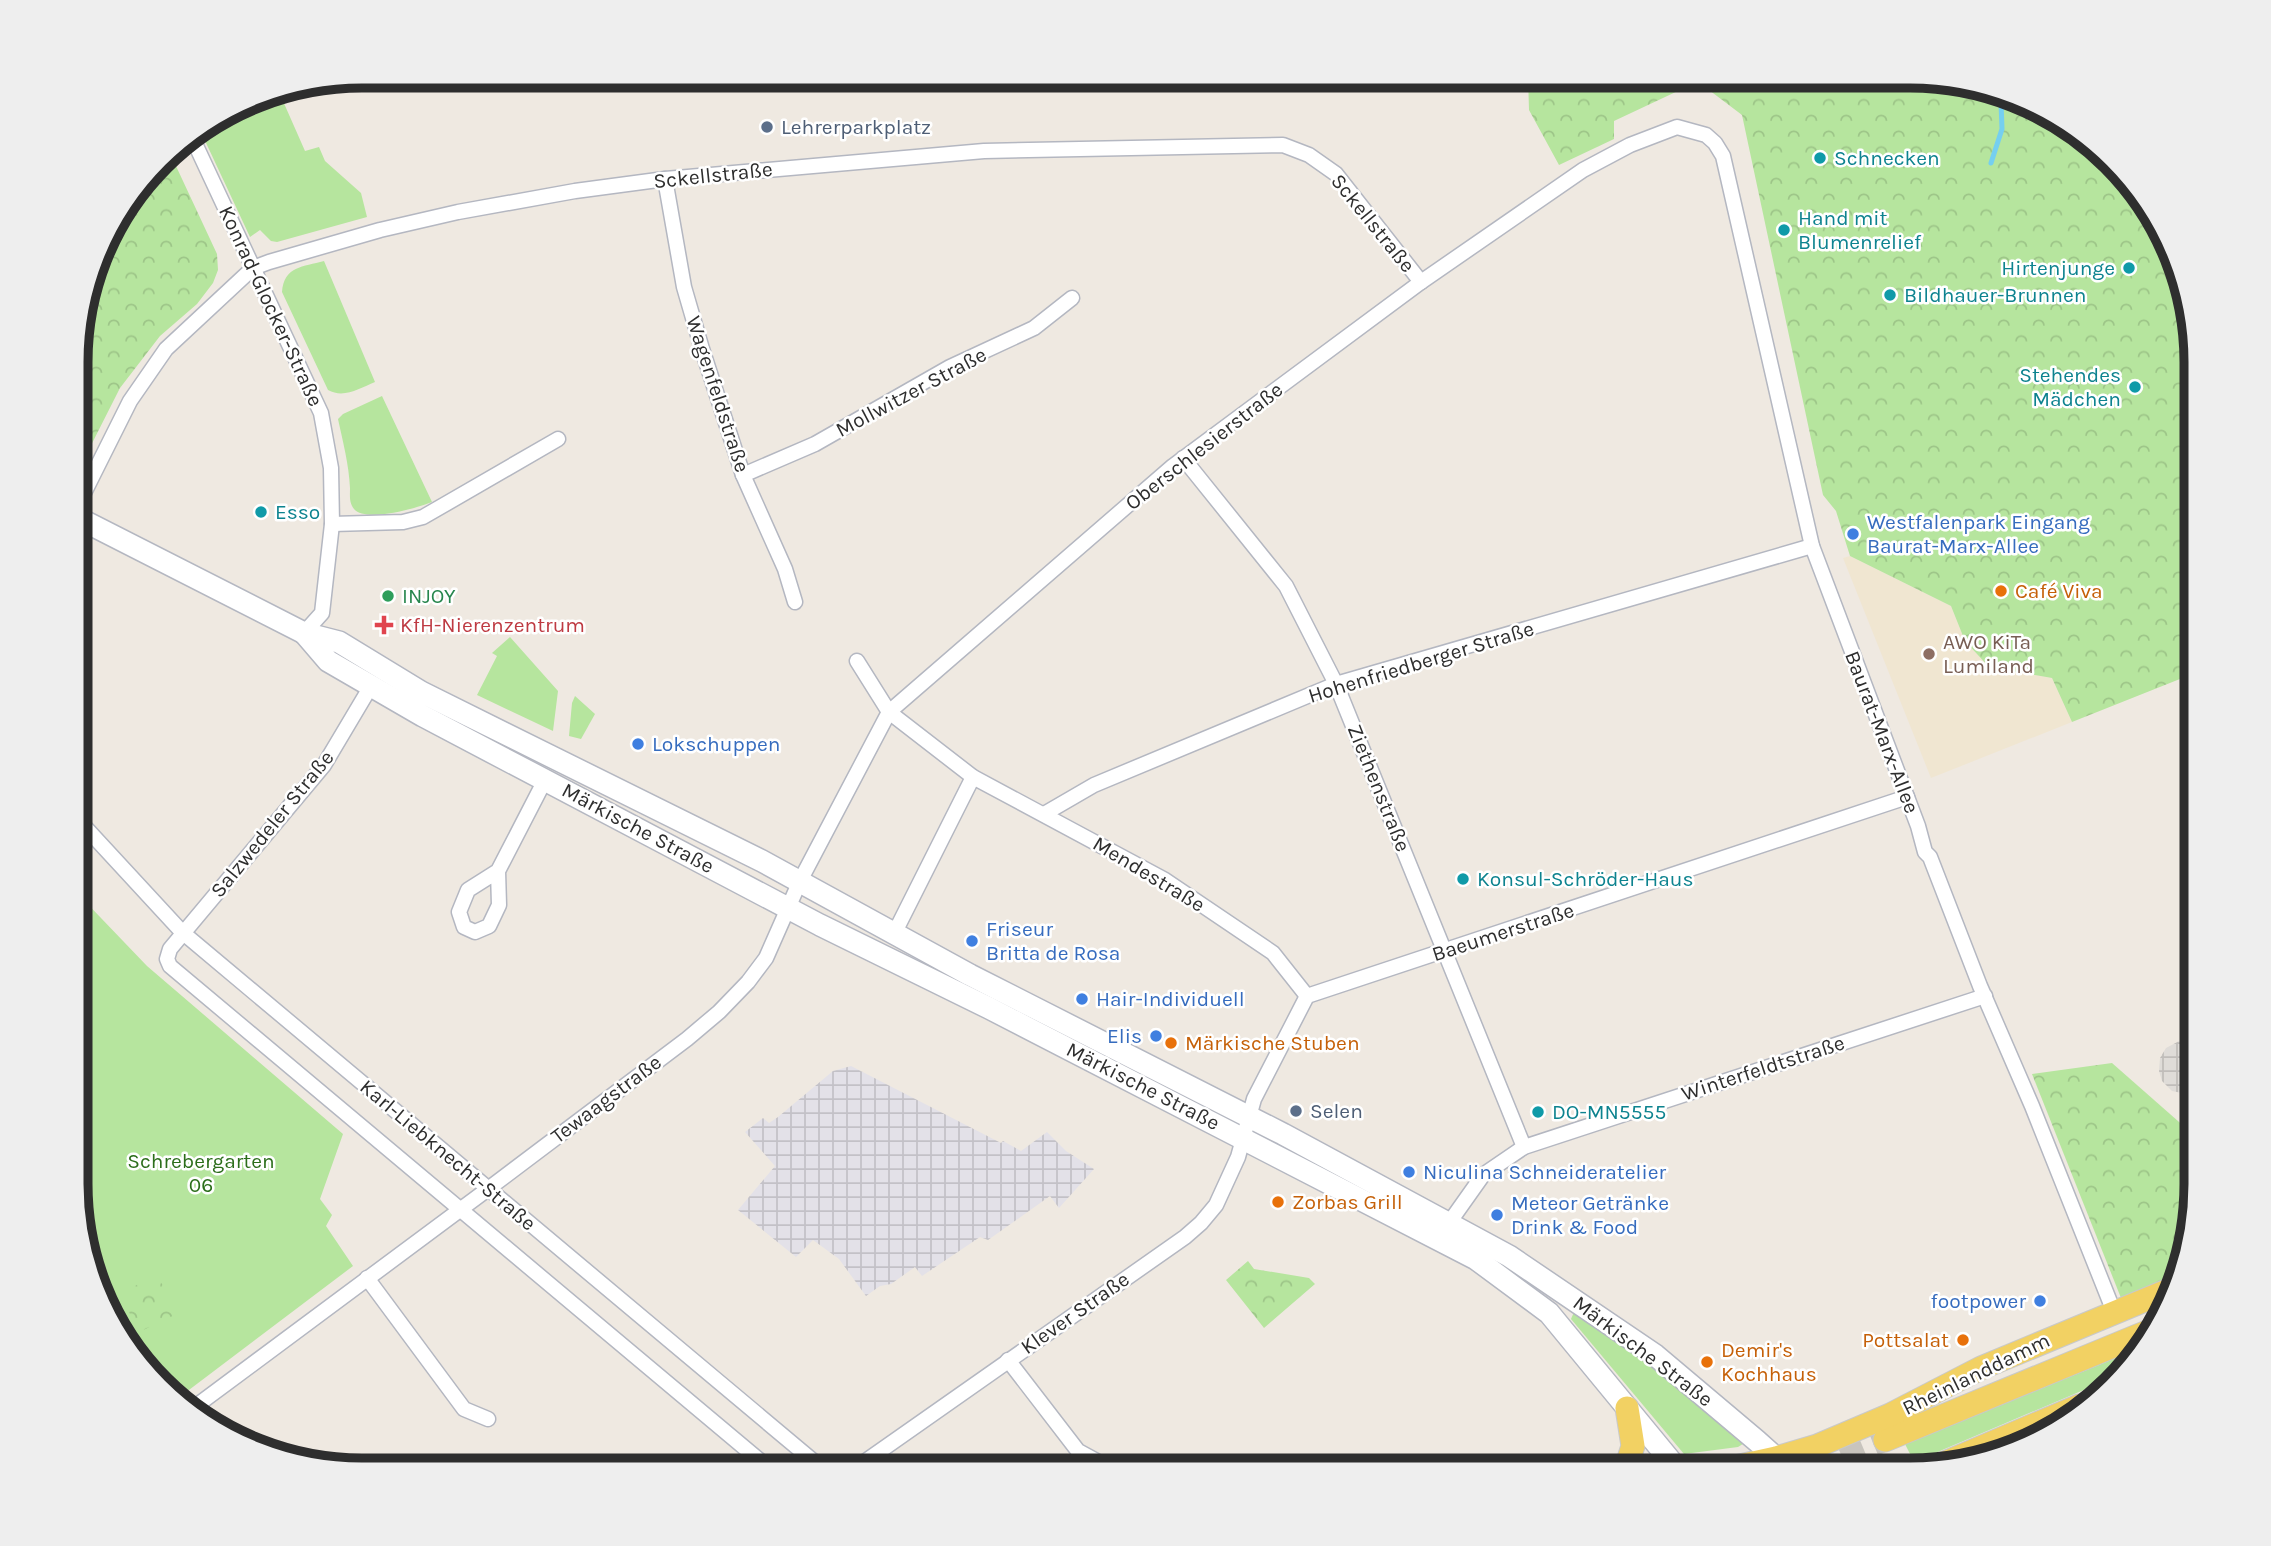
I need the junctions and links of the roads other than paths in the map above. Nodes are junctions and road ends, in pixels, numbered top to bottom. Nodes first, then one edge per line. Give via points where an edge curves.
1 (1706, 135) joint
2 (195, 144) edge
3 (665, 179) junction
4 (253, 268) junction
5 (1421, 282) junction
6 (1072, 298) dead end
7 (558, 439) dead end
8 (1184, 458) junction
9 (743, 475) junction
10 (88, 485) edge
11 (88, 523) edge
12 (332, 524) junction
13 (1812, 547) junction
14 (795, 601) dead end
15 (304, 633) junction
16 (857, 661) dead end
17 (1336, 684) junction
18 (371, 686) junction
19 (889, 712) junction
20 (973, 777) junction
21 (545, 780) junction
22 (1907, 797) junction
23 (1044, 814) junction
24 (88, 830) edge
25 (498, 871) dead end
26 (800, 881) junction
27 (789, 909) junction
28 (182, 932) junction
29 (894, 934) junction
30 (1446, 951) junction
31 (167, 959) joint
32 (1307, 996) junction
33 (1985, 996) junction
34 (1250, 1117) junction
35 (1244, 1138) junction
36 (1524, 1147) junction
37 (488, 1189) junction
38 (459, 1211) junction
39 (1449, 1223) junction
40 (367, 1278) junction
41 (2161, 1293) edge
42 (2114, 1312) junction
43 (2138, 1336) edge
44 (1008, 1360) junction
45 (198, 1404) edge
46 (1627, 1408) junction
47 (2056, 1416) edge
48 (488, 1419) dead end
49 (1885, 1440) tunnel mouth
50 (1975, 1450) edge
51 (757, 1458) edge
52 (810, 1458) edge
53 (870, 1458) edge
54 (1090, 1458) edge
55 (1629, 1458) edge
56 (1668, 1458) edge
57 (1773, 1458) edge
58 (1792, 1458) edge

1 - 5 street, Oberschlesierstraße via 1677,127 1630,145 1557,186
1 - 13 street, Baurat-Marx-Allee via 1723,156
2 - 4 street, Konrad-Glocker-Straße
3 - 4 street, Sckellstraße via 458,212
3 - 5 street, Sckellstraße via 984,151 1283,145 1310,155 1336,174
3 - 9 street, Wagenfeldstraße via 684,287
4 - 10 street, Sckellstraße via 166,349 130,401
4 - 12 street, Konrad-Glocker-Straße via 321,414 331,468
5 - 8 street, Oberschlesierstraße
6 - 9 street, Mollwitzer Straße via 1034,328 950,367 815,444
7 - 12 street via 423,517
8 - 17 street, Ziethenstraße via 1286,586
8 - 19 street, Oberschlesierstraße
9 - 14 street, Wagenfeldstraße
11 - 15 main road, Märkische Straße
12 - 15 street, Konrad-Glocker-Straße via 322,613
13 - 17 street, Hohenfriedberger Straße
13 - 22 street, Baurat-Marx-Allee
15 - 18 main road, Märkische Straße via 328,661
15 - 26 main road, Märkische Straße via 339,642 421,692
16 - 19 street, Mendestraße
17 - 23 street, Hohenfriedberger Straße via 1094,785
17 - 30 street, Ziethenstraße
18 - 21 main road, Märkische Straße
18 - 28 street, Salzwedeler Straße via 324,765
19 - 20 street, Mendestraße
19 - 26 street, Oberschlesierstraße
20 - 23 street, Mendestraße
20 - 29 street
21 - 25 street, Märkische Straße
21 - 27 main road, Märkische Straße
22 - 30 street, Baeumerstraße
22 - 33 street, Baurat-Marx-Allee
23 - 32 street, Mendestraße via 1165,880 1273,953
24 - 28 street, Karl-Liebknecht-Straße
26 - 27 street, Tewaagstraße
26 - 29 main road, Märkische Straße
27 - 35 main road, Märkische Straße
27 - 37 street, Tewaagstraße via 766,958 719,1012
28 - 31 street, Salzwedeler Straße
28 - 37 street, Karl-Liebknecht-Straße
29 - 34 main road, Märkische Straße
30 - 32 street, Baeumerstraße
30 - 36 street, Ziethenstraße
31 - 38 street, Karl-Liebknecht-Straße
32 - 34 street
33 - 36 street, Winterfeldtstraße
33 - 42 street, Baurat-Marx-Allee
34 - 35 street, Klever Straße
34 - 39 main road, Märkische Straße
35 - 44 street, Klever Straße via 1216,1205 1201,1223
35 - 46 main road, Märkische Straße via 1497,1272 1549,1313
36 - 39 street, Winterfeldtstraße via 1483,1175
37 - 38 street, Tewaagstraße
37 - 52 street, Karl-Liebknecht-Straße
38 - 40 street, Tewaagstraße
38 - 51 street, Karl-Liebknecht-Straße
39 - 57 main road, Märkische Straße via 1509,1256 1655,1355
40 - 45 street, Tewaagstraße
40 - 48 street via 464,1409
41 - 42 main road, Rheinlanddamm
42 - 58 main road, Rheinlanddamm via 1981,1367 1890,1415
43 - 49 main road, Rheinlanddamm
44 - 53 street, Klever Straße
44 - 54 street via 1078,1451
46 - 55 main road via 1633,1446
46 - 56 main road, Märkische Straße
47 - 50 main road

